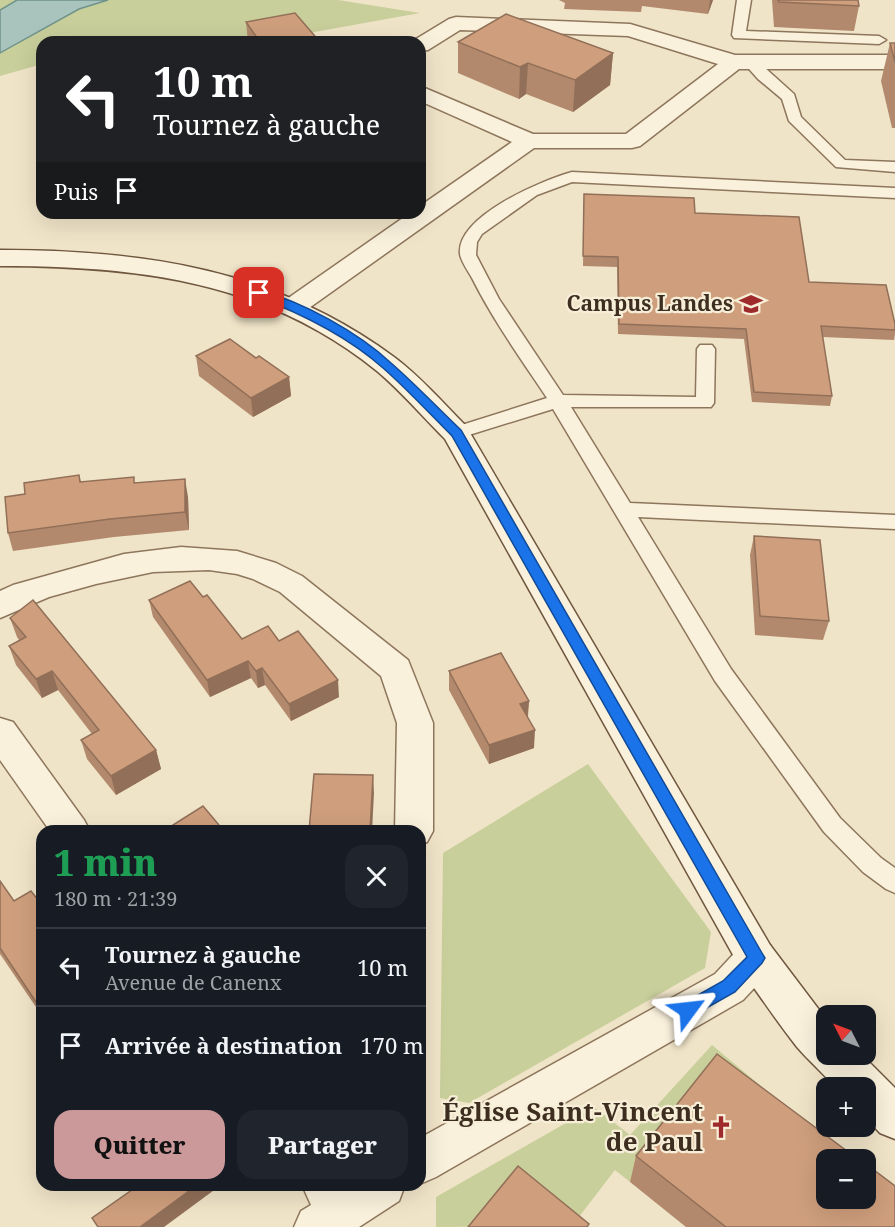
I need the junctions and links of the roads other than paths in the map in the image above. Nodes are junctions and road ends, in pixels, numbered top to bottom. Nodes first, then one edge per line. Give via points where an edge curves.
1 (744, 0) edge
2 (879, 40) dead end
3 (426, 41) edge
4 (742, 61) junction
5 (889, 62) edge
6 (426, 96) edge
7 (529, 141) junction
8 (895, 167) edge
9 (895, 193) edge
10 (426, 213) edge
11 (418, 219) edge
12 (0, 258) edge
13 (293, 307) junction
14 (706, 349) dead end
15 (558, 401) junction
16 (456, 433) junction
17 (625, 510) junction
18 (895, 522) edge
19 (0, 606) edge
20 (0, 732) edge
21 (67, 825) edge
22 (414, 825) edge
23 (895, 882) edge
24 (756, 958) junction
25 (816, 1037) edge
26 (843, 1065) edge
27 (855, 1077) edge
28 (876, 1099) edge
29 (895, 1118) edge
30 (426, 1159) edge
31 (369, 1191) edge
32 (328, 1208) edge

1 - 2 lane via 739,35
3 - 4 street via 456,23 630,30
4 - 5 street
4 - 7 street via 632,141
4 - 8 lane via 789,97 794,118 841,164
6 - 7 street
7 - 10 street
9 - 15 lane via 572,177 531,190 475,231 468,255
11 - 13 street
12 - 13 street via 52,257 141,264 225,280
13 - 16 street via 340,331 386,364
14 - 15 lane via 705,403
15 - 16 lane
15 - 17 lane
16 - 24 street
17 - 18 lane
17 - 23 lane via 723,675 801,785 832,825
19 - 22 street via 15,597 144,560 222,559 274,573 396,669 415,723
20 - 21 street
24 - 25 street
24 - 30 street via 729,987
26 - 27 street
28 - 29 street
31 - 32 street

